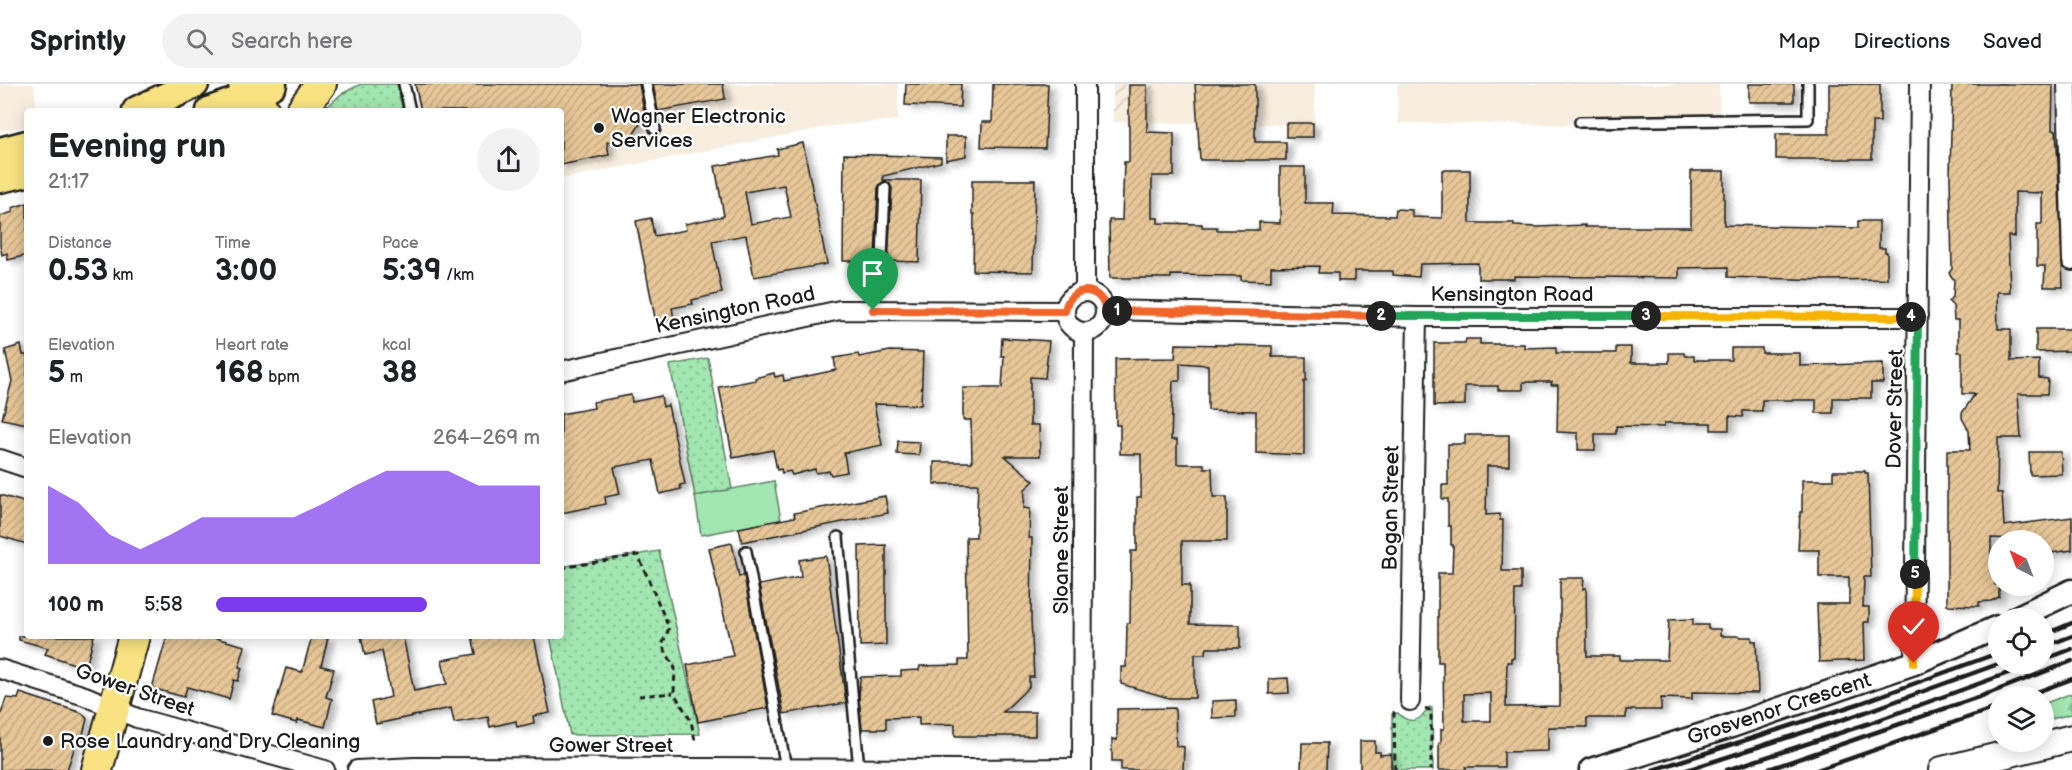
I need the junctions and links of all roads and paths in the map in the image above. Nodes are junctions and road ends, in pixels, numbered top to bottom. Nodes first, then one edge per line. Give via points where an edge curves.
1 (194, 84) edge
2 (321, 84) edge
3 (404, 84) edge
4 (646, 84) edge
5 (1085, 84) edge
6 (1808, 84) edge
7 (1920, 84) edge
8 (2067, 84) edge
9 (257, 95) edge
10 (143, 108) edge
11 (220, 108) edge
12 (303, 108) edge
13 (409, 108) edge
14 (1580, 122) dead end
15 (655, 129) dead end
16 (24, 146) edge
17 (0, 152) edge
18 (24, 173) edge
19 (2070, 173) edge
20 (0, 178) edge
21 (885, 188) dead end
22 (2072, 261) edge
23 (1085, 291) junction
24 (873, 310) junction
25 (1106, 310) junction
26 (1065, 311) junction
27 (1417, 316) junction
28 (1918, 317) junction
29 (1084, 332) junction
30 (564, 370) edge
31 (0, 459) edge
32 (24, 467) edge
33 (838, 537) dead end
34 (746, 551) dead end
35 (564, 567) edge
36 (2072, 591) edge
37 (2037, 608) edge
38 (1988, 631) edge
39 (133, 639) edge
40 (1914, 663) junction
41 (0, 669) edge
42 (674, 693) junction
43 (639, 696) dead end
44 (1410, 701) junction
45 (114, 708) junction
46 (2072, 738) edge
47 (695, 741) dead end
48 (1995, 763) edge
49 (414, 768) edge
50 (786, 768) junction
51 (859, 769) edge
52 (1082, 769) edge
53 (97, 770) edge
54 (325, 770) edge
55 (357, 770) edge
56 (964, 770) edge
57 (1395, 770) edge
58 (1431, 770) edge
59 (1591, 770) edge
60 (1942, 770) edge

1 - 10 main road
2 - 12 highway
3 - 13 lane
4 - 15 lane
5 - 23 street
6 - 14 lane via 1808,119
7 - 28 street, Dover Street
8 - 19 street
9 - 11 main road
16 - 17 main road
18 - 20 main road
19 - 22 street
21 - 24 lane via 882,258
23 - 25 street via 1097,295
23 - 26 street via 1069,299
24 - 26 street, Kensington Road
24 - 30 street, Kensington Road via 840,310
25 - 27 street, Kensington Road
25 - 29 street via 1102,323
26 - 29 street via 1068,323
27 - 28 street, Kensington Road
27 - 44 street, Bogan Street
28 - 40 street, Dover Street
29 - 52 street, Sloane Street
31 - 32 street
33 - 51 lane
34 - 50 lane
35 - 42 path via 638,555 669,628 662,645 675,668
36 - 37 street
38 - 40 street, Grosvenor Crescent
39 - 45 highway
40 - 59 street, Grosvenor Crescent
41 - 45 street, Gower Street
42 - 43 path
42 - 47 path via 691,720
44 - 57 path via 1394,712
44 - 58 path via 1431,711
45 - 53 highway
45 - 54 street, Gower Street via 142,720
46 - 48 main road
48 - 60 main road
49 - 50 street, Gower Street
49 - 55 street, Gower Street
50 - 51 street, Gower Street
51 - 56 street, Gower Street
52 - 56 street, Gower Street

